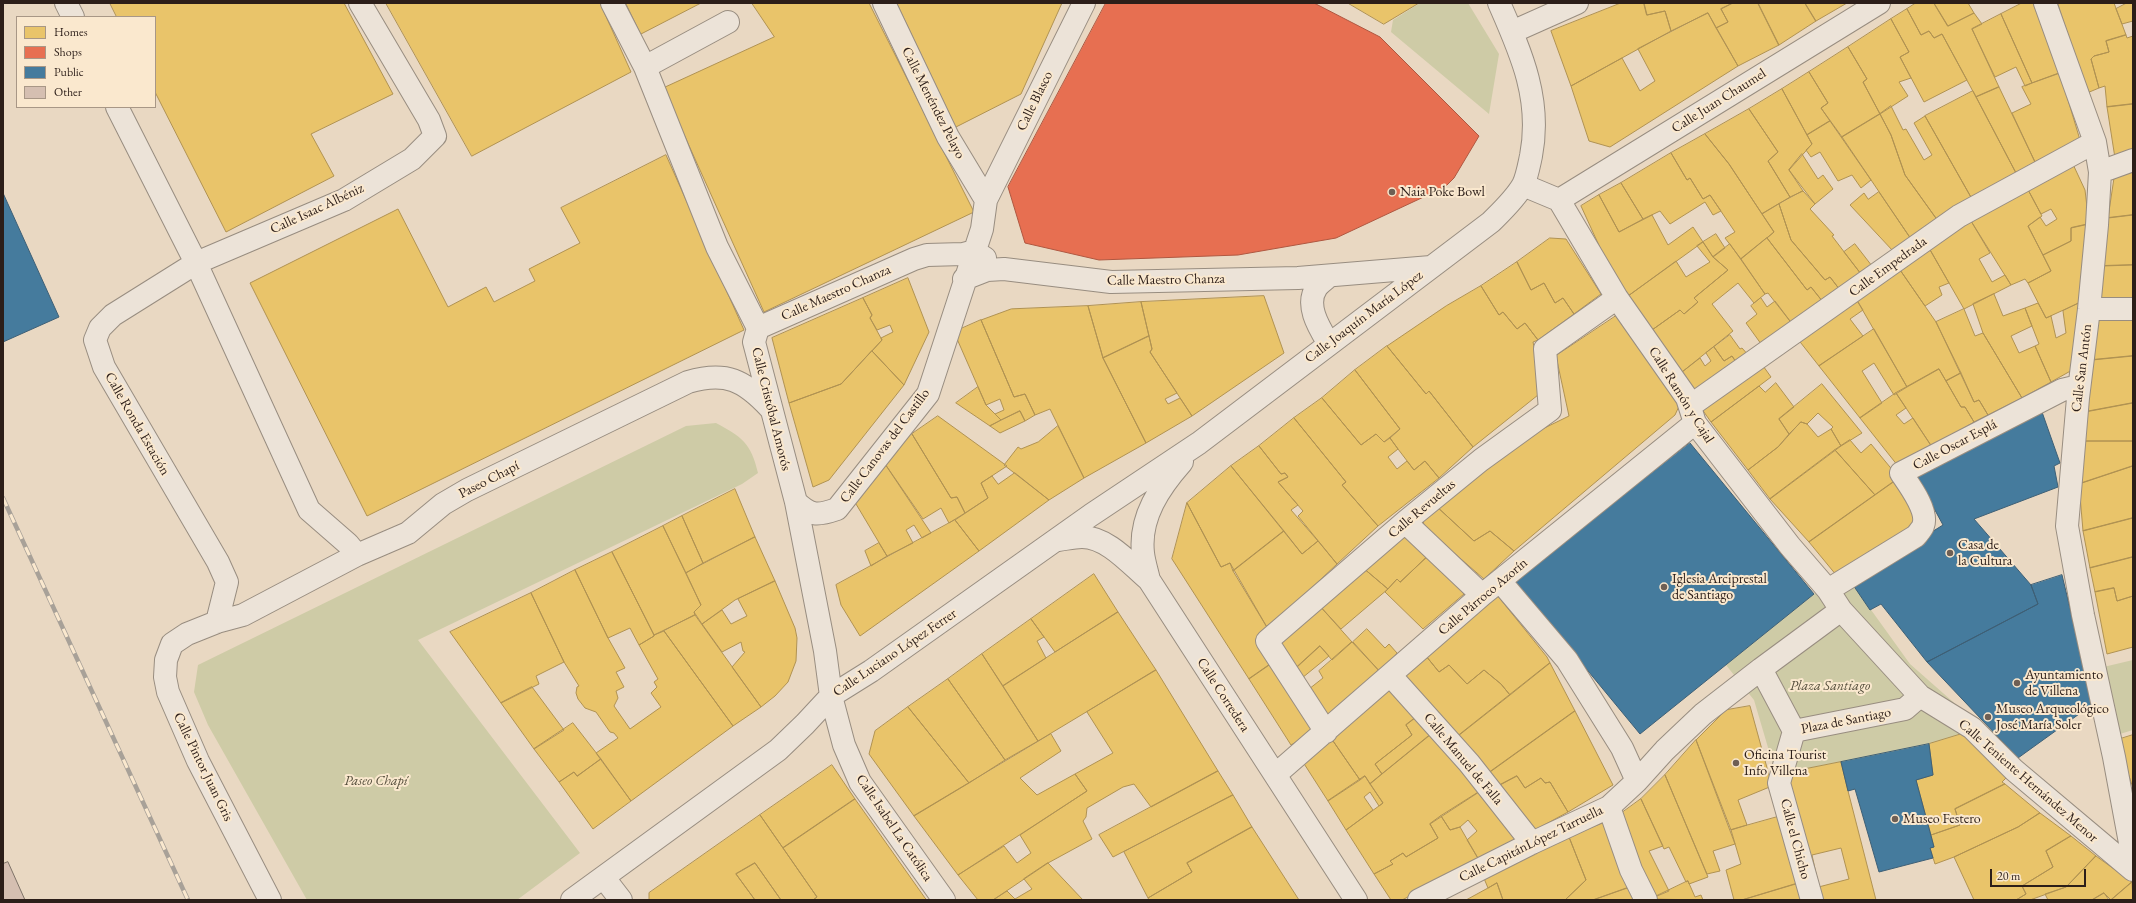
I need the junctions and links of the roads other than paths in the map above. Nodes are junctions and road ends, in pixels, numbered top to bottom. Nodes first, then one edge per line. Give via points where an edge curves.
1 (66, 3) edge
2 (360, 3) edge
3 (612, 3) edge
4 (884, 3) edge
5 (1084, 3) edge
6 (1499, 3) edge
7 (1577, 3) edge
8 (1879, 3) edge
9 (2045, 3) edge
10 (72, 16) edge
11 (728, 22) dead end
12 (1512, 32) junction
13 (645, 68) junction
14 (118, 108) edge
15 (2095, 142) junction
16 (2133, 160) edge
17 (2100, 172) junction
18 (1523, 185) junction
19 (986, 200) junction
20 (1559, 200) junction
21 (974, 251) junction
22 (196, 263) junction
23 (1431, 267) junction
24 (1004, 269) junction
25 (1329, 276) junction
26 (964, 280) junction
27 (1617, 298) junction
28 (2089, 309) junction
29 (2133, 309) edge
30 (758, 328) junction
31 (1329, 344) junction
32 (2079, 386) junction
33 (771, 409) junction
34 (1692, 414) junction
35 (1199, 443) junction
36 (796, 502) junction
37 (1091, 515) joint
38 (1405, 522) junction
39 (1056, 540) junction
40 (357, 555) junction
41 (1149, 580) junction
42 (1500, 581) junction
43 (1828, 590) junction
44 (1482, 595) junction
45 (1841, 610) junction
46 (217, 622) junction
47 (186, 634) joint
48 (826, 656) junction
49 (1761, 669) junction
50 (871, 671) junction
51 (1391, 676) junction
52 (831, 696) junction
53 (1920, 696) junction
54 (1794, 731) junction
55 (1326, 732) junction
56 (1275, 775) junction
57 (1637, 781) junction
58 (1608, 807) junction
59 (1532, 843) junction
60 (2133, 859) edge
61 (2133, 870) edge
62 (604, 878) junction
63 (270, 900) edge
64 (572, 900) edge
65 (620, 900) edge
66 (944, 900) edge
67 (1356, 900) edge
68 (1419, 900) edge
69 (1646, 900) edge
70 (1812, 900) edge

1 - 10 street
2 - 22 street, Calle Isaac Albéniz via 429,120 435,136 412,159 344,200
3 - 13 street, Calle Cristóbal Amorós
4 - 19 street, Calle Menéndez Pelayo via 948,137
5 - 19 street, Calle Blasco
6 - 12 street
7 - 12 street
8 - 20 street, Calle Juan Chaumel
9 - 15 street, Calle San Antón
11 - 13 street
12 - 18 street via 1524,60 1532,91 1532,146
13 - 30 street, Calle Cristóbal Amorós via 717,247
14 - 22 street
15 - 17 street, Calle San Antón
15 - 34 street, Calle Empedrada via 1959,216
16 - 17 street
17 - 28 street, Calle San Antón
18 - 20 street
18 - 23 street, Calle Joaquín María López via 1491,222
19 - 21 street, Calle Canovas del Castillo via 982,229
20 - 27 street, Calle Ramón y Cajal
21 - 24 street, Calle Maestro Chanza
21 - 26 street, Calle Canovas del Castillo
21 - 30 street, Calle Maestro Chanza via 914,259
22 - 40 street via 309,510
22 - 46 street, Calle Ronda Estación via 113,315 100,328 95,340 104,367 218,562 227,582
23 - 25 street, Calle Maestro Chanza
23 - 31 street, Calle Joaquín María López
24 - 25 street, Calle Maestro Chanza via 1111,282
24 - 26 street, Calle Maestro Chanza via 986,270
25 - 31 street via 1316,288 1313,302 1315,321
26 - 36 street, Calle Canovas del Castillo via 928,394 837,509 813,514
27 - 34 street, Calle Ramón y Cajal via 1687,398
27 - 38 street, Calle Revueltas via 1545,349 1550,410 1481,460
28 - 29 street
28 - 32 street, Calle San Antón
30 - 33 street, Calle Cristóbal Amorós via 754,342
31 - 35 street, Calle Joaquín María López
32 - 43 street, Calle Oscar Esplá via 2062,390 1901,473 1921,505 1924,525 1916,536
32 - 60 street, Calle San Antón via 2067,526
33 - 36 street, Calle Cristóbal Amorós
33 - 40 street, Paseo Chapí via 755,392 732,378 710,377 688,382 467,490 443,504 408,533
34 - 42 street, Calle Párroco Azorín
34 - 43 street, Calle Ramón y Cajal via 1790,546
35 - 37 street, Calle Joaquín María López
35 - 41 street, Calle Joaquín María López via 1173,472 1156,496 1148,513 1143,530 1143,553
36 - 48 street, Calle Cristóbal Amorós
37 - 39 street, Calle Luciano López Ferrer
38 - 44 street
38 - 55 street, Calle Revueltas via 1267,641
39 - 41 street, Calle Corredera via 1083,537 1097,540 1110,547
39 - 50 street, Calle Luciano López Ferrer
40 - 46 street, Paseo Chapí via 243,615
41 - 56 street, Calle Corredera
42 - 44 street, Calle Párroco Azorín
42 - 57 street via 1567,660 1622,748
43 - 45 street, Calle Ramón y Cajal
44 - 51 street, Calle Párroco Azorín
45 - 49 street
45 - 53 street
46 - 47 street, Paseo Chapí
47 - 63 street, Calle Pintor Juan Gris via 172,644 166,660 165,677 168,692 198,761
48 - 50 street via 837,664 851,669
48 - 52 street, Calle Isabel La Católica
49 - 54 street, Plaza de Santiago
49 - 57 street, Calle CapitánLópez Tarruella via 1702,714 1664,750
50 - 52 street, Calle Luciano López Ferrer
51 - 55 street, Calle Párroco Azorín
51 - 59 street, Calle Manuel de Falla via 1469,762
52 - 62 street, Calle Luciano López Ferrer via 778,750
52 - 66 street, Calle Isabel La Católica via 842,740 860,782
53 - 54 street, Plaza de Santiago via 1905,709
53 - 61 street, Calle Teniente Hernández Menor via 1972,728 2014,770
54 - 70 street, Calle el Chicho via 1779,783
55 - 56 street, Calle Párroco Azorín
56 - 67 street, Calle Corredera
57 - 58 street, Calle CapitánLópez Tarruella
58 - 59 street, Calle CapitánLópez Tarruella
58 - 69 street via 1631,870
59 - 68 street, Calle CapitánLópez Tarruella
62 - 64 street, Calle Luciano López Ferrer
62 - 65 street

